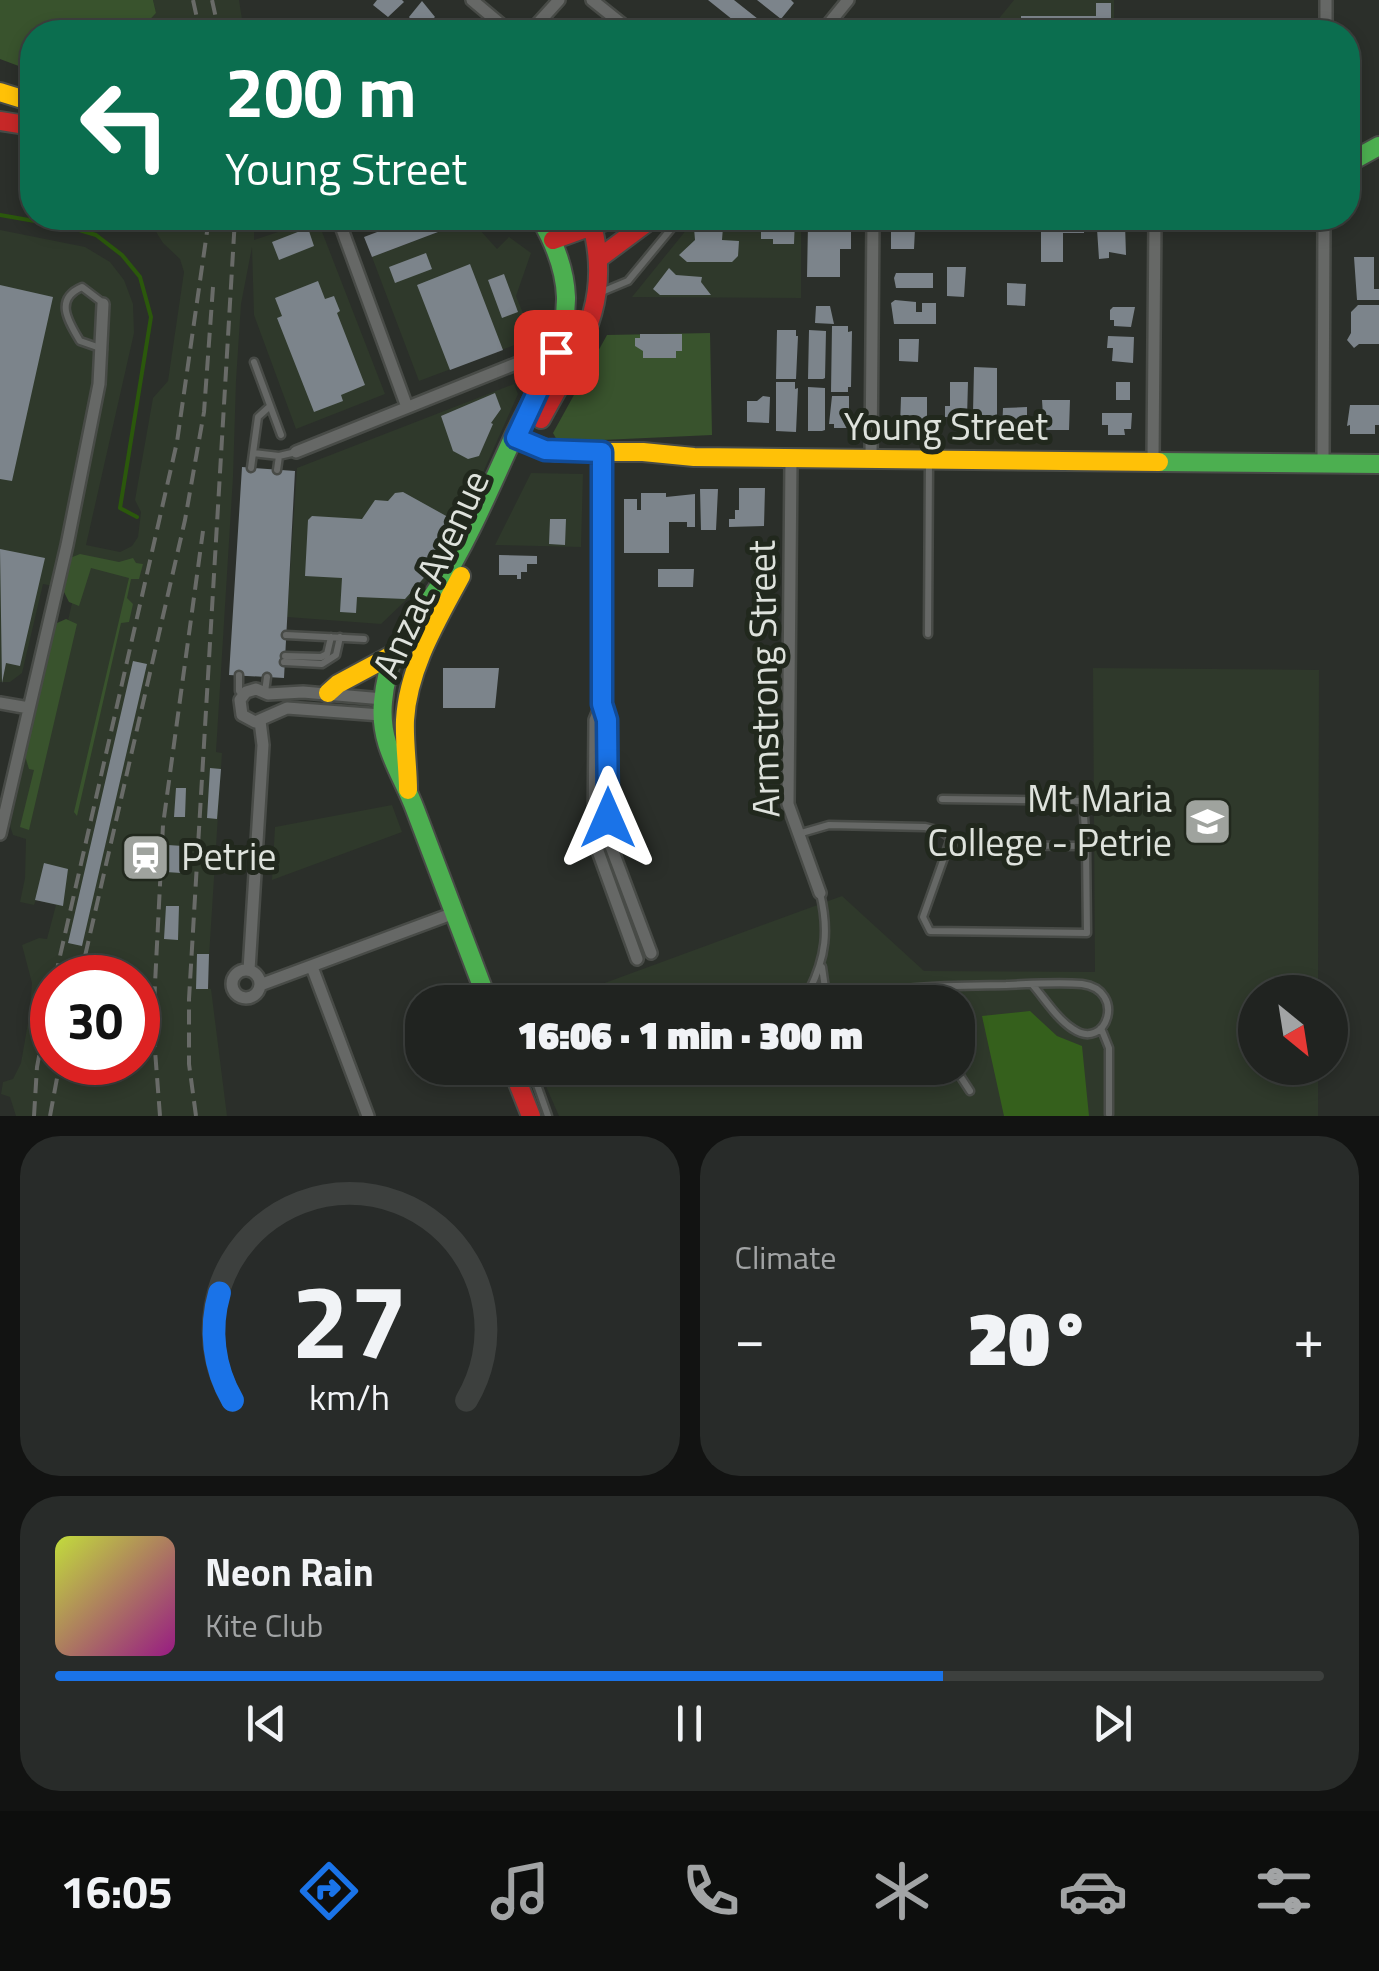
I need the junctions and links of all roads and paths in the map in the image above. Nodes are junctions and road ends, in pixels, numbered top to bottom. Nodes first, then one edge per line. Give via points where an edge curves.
1 (472, 0) edge
2 (592, 0) edge
3 (848, 0) edge
4 (496, 20) edge
5 (617, 20) edge
6 (832, 20) edge
7 (342, 230) edge
8 (546, 230) edge
9 (595, 230) edge
10 (637, 230) edge
11 (670, 230) edge
12 (872, 230) edge
13 (1155, 230) edge
14 (1324, 230) edge
15 (602, 256) junction
16 (600, 292) junction
17 (104, 304) joint
18 (103, 350) junction
19 (254, 362) dead end
20 (551, 362) junction
21 (270, 407) junction
22 (407, 407) junction
23 (281, 435) dead end
24 (522, 441) junction
25 (296, 452) joint
26 (602, 452) junction
27 (252, 453) junction
28 (278, 456) junction
29 (791, 458) junction
30 (871, 459) junction
31 (929, 459) junction
32 (1153, 461) junction
33 (1323, 464) junction
34 (1379, 464) edge
35 (250, 468) dead end
36 (277, 470) dead end
37 (928, 634) dead end
38 (286, 635) dead end
39 (335, 637) junction
40 (364, 638) dead end
41 (392, 656) junction
42 (284, 659) dead end
43 (238, 676) dead end
44 (267, 677) dead end
45 (267, 693) junction
46 (328, 694) junction
47 (242, 695) junction
48 (0, 702) edge
49 (602, 704) junction
50 (382, 707) junction
51 (28, 708) junction
52 (406, 711) junction
53 (265, 718) junction
54 (408, 790) junction
55 (942, 799) dead end
56 (0, 834) edge
57 (796, 834) junction
58 (951, 838) junction
59 (1086, 846) junction
60 (820, 893) joint
61 (454, 913) junction
62 (651, 953) dead end
63 (637, 958) dead end
64 (822, 966) junction
65 (312, 967) junction
66 (249, 970) junction
67 (1032, 984) junction
68 (260, 985) junction
69 (482, 985) edge
70 (813, 985) edge
71 (828, 985) edge
72 (975, 985) edge
73 (1101, 1028) junction
74 (518, 1085) edge
75 (537, 1085) edge
76 (966, 1085) edge
77 (970, 1091) dead end
78 (1109, 1114) edge
79 (368, 1116) edge
80 (530, 1116) edge
81 (548, 1116) edge

1 - 4 street
2 - 5 street
3 - 6 street
7 - 22 street
8 - 20 main road, Anzac Avenue via 566,298
9 - 15 main road, Anzac Avenue
10 - 15 main road
11 - 16 lane via 628,281
12 - 30 street
13 - 32 street
14 - 33 street
15 - 16 main road, Anzac Avenue
16 - 24 main road, Anzac Avenue via 594,315
17 - 18 street
17 - 18 lane via 82,288 64,306 80,341
18 - 51 street
19 - 21 lane
20 - 22 street via 523,362
20 - 24 main road, Anzac Avenue
21 - 23 lane
21 - 27 lane via 258,417
22 - 25 street
24 - 26 main road, Young Street via 555,452
24 - 41 main road, Anzac Avenue
24 - 52 main road, Anzac Avenue via 422,657
25 - 28 lane
26 - 29 main road, Young Street
26 - 49 street
27 - 28 lane
27 - 35 lane
28 - 36 lane
29 - 30 main road, Young Street
29 - 57 street, Armstrong Street via 788,804
30 - 31 main road, Young Street
31 - 32 main road, Young Street
31 - 37 lane
32 - 33 main road, Young Street
33 - 34 main road, Young Street
38 - 39 lane
39 - 40 lane
39 - 42 lane via 328,654
41 - 46 main road
41 - 50 main road, Anzac Avenue
43 - 47 lane
44 - 45 lane
45 - 46 street
45 - 47 street
45 - 53 street via 272,704
46 - 50 street
47 - 53 street via 242,715
48 - 51 street
49 - 62 street via 609,841
49 - 63 street via 595,720 594,840
50 - 52 street
50 - 53 street via 296,708
50 - 54 main road, Anzac Avenue via 385,744
51 - 56 street
52 - 54 main road, Anzac Avenue
53 - 66 street
54 - 61 main road, Anzac Avenue
55 - 59 lane via 1083,801
57 - 58 lane via 829,825 924,827
57 - 60 street, Armstrong Street
58 - 59 lane via 960,845
58 - 59 lane via 923,917 930,930 1087,933
60 - 64 lane via 827,940
61 - 65 street
61 - 69 main road, Anzac Avenue
64 - 70 lane
64 - 71 lane
65 - 68 street
65 - 79 street
66 - 68 street
66 - 68 street via 236,974 234,991 250,998
67 - 72 lane
67 - 73 lane via 1073,1030 1089,1034
67 - 73 lane via 1094,987 1108,1006
73 - 78 lane via 1109,1048
74 - 80 main road
75 - 81 lane
76 - 77 lane

